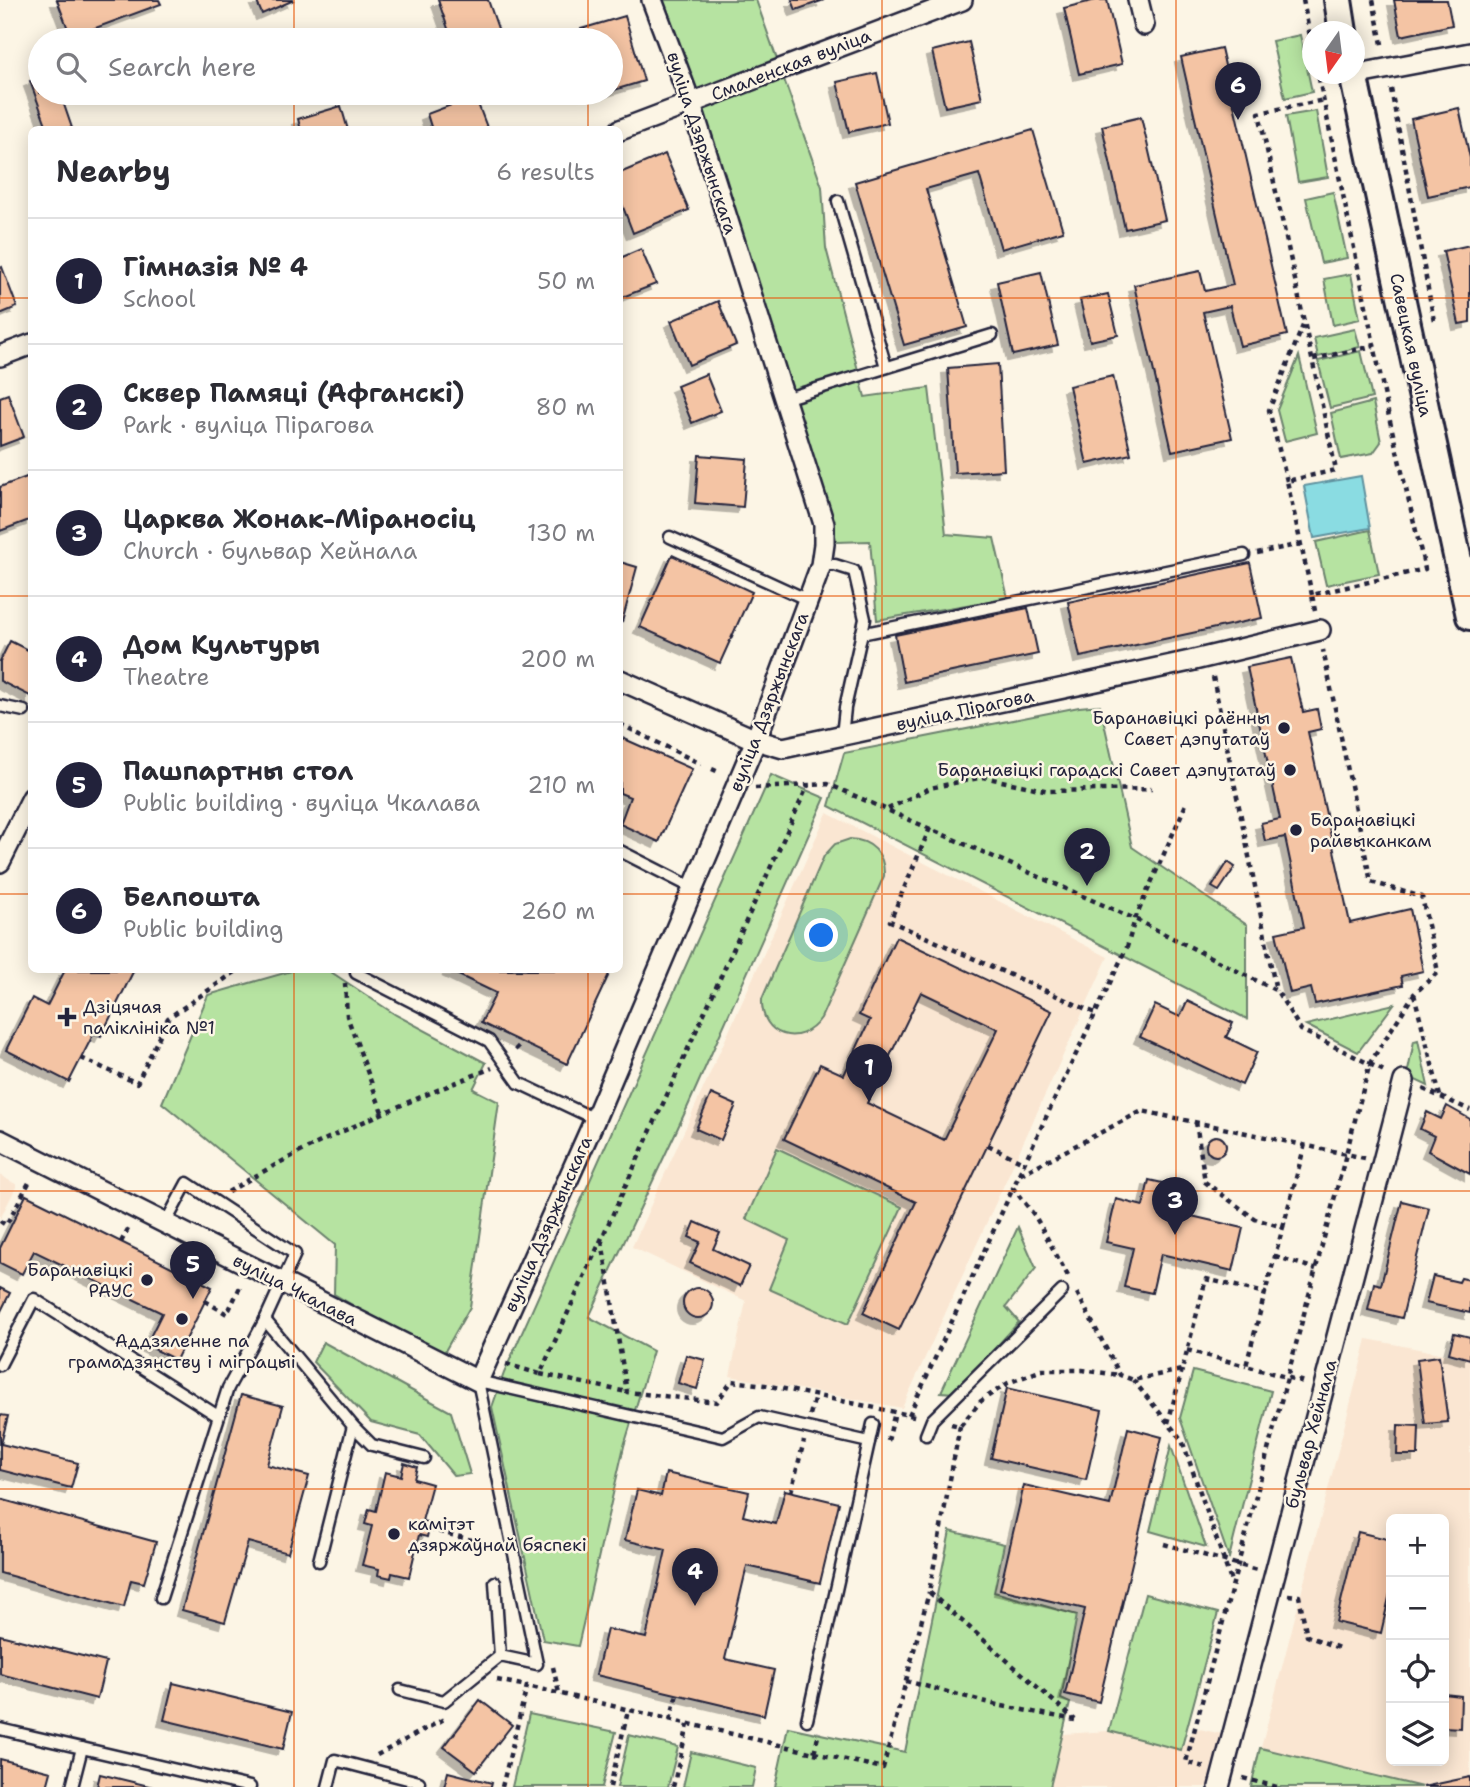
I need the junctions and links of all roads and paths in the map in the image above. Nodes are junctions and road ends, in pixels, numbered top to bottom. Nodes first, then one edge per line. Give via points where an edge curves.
1 (652, 0) edge
2 (962, 0) edge
3 (1138, 0) edge
4 (1303, 0) edge
5 (1338, 0) edge
6 (1373, 0) edge
7 (1307, 21) edge
8 (1341, 21) edge
9 (1144, 25) dead end
10 (1470, 53) edge
11 (1387, 69) junction
12 (1365, 72) edge
13 (1320, 84) edge
14 (1355, 84) edge
15 (1324, 100) junction
16 (691, 104) junction
17 (623, 129) edge
18 (838, 201) dead end
19 (1304, 322) junction
20 (1436, 332) dead end
21 (992, 335) dead end
22 (28, 346) edge
23 (1374, 346) junction
24 (0, 356) edge
25 (1313, 359) junction
26 (886, 367) junction
27 (784, 399) junction
28 (1287, 481) junction
29 (670, 537) dead end
30 (1301, 544) junction
31 (1244, 555) joint
32 (821, 565) junction
33 (1311, 595) junction
34 (808, 600) junction
35 (1470, 616) edge
36 (1320, 630) junction
37 (861, 635) junction
38 (1210, 669) dead end
39 (623, 681) edge
40 (0, 706) edge
41 (24, 711) dead end
42 (623, 725) edge
43 (841, 736) junction
44 (756, 740) junction
45 (701, 764) dead end
46 (808, 785) junction
47 (1152, 789) dead end
48 (758, 790) dead end
49 (1188, 802) dead end
50 (28, 807) edge
51 (888, 809) junction
52 (930, 828) junction
53 (623, 853) edge
54 (0, 862) edge
55 (693, 888) junction
56 (1135, 919) junction
57 (234, 973) edge
58 (356, 973) dead end
59 (345, 981) dead end
60 (1276, 991) junction
61 (1414, 994) junction
62 (1095, 1013) junction
63 (522, 1043) dead end
64 (81, 1058) dead end
65 (505, 1063) junction
66 (1370, 1063) junction
67 (1404, 1081) junction
68 (1441, 1097) junction
69 (1470, 1110) edge
70 (382, 1112) junction
71 (595, 1119) junction
72 (1196, 1122) junction
73 (0, 1140) edge
74 (1305, 1144) junction
75 (988, 1145) dead end
76 (1346, 1152) junction
77 (1025, 1163) junction
78 (1382, 1163) junction
79 (1019, 1175) junction
80 (31, 1178) dead end
81 (1013, 1188) junction
82 (214, 1200) junction
83 (0, 1222) edge
84 (165, 1224) junction
85 (1283, 1227) junction
86 (128, 1229) dead end
87 (602, 1238) junction
88 (121, 1242) dead end
89 (1275, 1256) junction
90 (1315, 1269) junction
91 (281, 1283) junction
92 (240, 1287) dead end
93 (1062, 1291) dead end
94 (1265, 1293) junction
95 (205, 1301) dead end
96 (265, 1320) junction
97 (1187, 1350) junction
98 (0, 1365) edge
99 (1246, 1366) junction
100 (515, 1367) dead end
101 (1182, 1370) junction
102 (540, 1374) junction
103 (1120, 1375) junction
104 (1287, 1378) junction
105 (1133, 1380) junction
106 (478, 1381) junction
107 (627, 1392) junction
108 (895, 1412) junction
109 (909, 1415) junction
110 (218, 1416) junction
111 (932, 1420) junction
112 (873, 1424) dead end
113 (1168, 1424) junction
114 (353, 1426) junction
115 (960, 1426) junction
116 (926, 1435) dead end
117 (869, 1441) junction
118 (888, 1442) dead end
119 (424, 1458) dead end
120 (429, 1529) dead end
121 (1164, 1544) dead end
122 (500, 1548) dead end
123 (319, 1561) dead end
124 (1223, 1561) junction
125 (1238, 1564) junction
126 (495, 1582) dead end
127 (1232, 1584) junction
128 (1272, 1585) junction
129 (929, 1592) junction
130 (161, 1598) dead end
131 (1342, 1649) dead end
132 (500, 1656) junction
133 (486, 1677) dead end
134 (906, 1681) junction
135 (527, 1686) junction
136 (401, 1690) dead end
137 (677, 1694) dead end
138 (628, 1711) junction
139 (447, 1717) dead end
140 (670, 1720) junction
141 (807, 1720) dead end
142 (821, 1723) dead end
143 (688, 1725) junction
144 (0, 1728) edge
145 (82, 1748) junction
146 (814, 1753) junction
147 (358, 1766) junction
148 (1221, 1780) edge
149 (72, 1787) edge
150 (250, 1787) edge
151 (328, 1787) edge
152 (418, 1787) edge
153 (502, 1787) edge
154 (610, 1787) edge
155 (673, 1787) edge
156 (1277, 1787) edge

1 - 16 street, вуліца Дзяржынскага
2 - 16 street, Смаленская вуліца
3 - 9 street
4 - 7 path
5 - 8 main road
6 - 11 path
10 - 11 street
11 - 12 street
11 - 20 path
13 - 15 path
14 - 35 main road, Савецкая вуліца
15 - 19 path via 1259,113
15 - 23 path
16 - 17 street, Смаленская вуліца
16 - 27 street, вуліца Дзяржынскага
18 - 26 lane
19 - 25 path
19 - 28 path via 1269,410
21 - 26 lane
22 - 24 street
23 - 25 path
23 - 33 path via 1425,569
25 - 28 path via 1336,470
26 - 27 lane
27 - 32 street, вуліца Дзяржынскага via 824,524
28 - 30 path
29 - 34 lane
30 - 31 path
30 - 33 path
31 - 37 lane
32 - 34 street, вуліца Дзяржынскага
32 - 37 lane via 854,571 864,619
33 - 36 path
34 - 44 street, вуліца Дзяржынскага
36 - 43 street, вуліца Пірагова
36 - 61 path via 1371,882 1422,897 1438,972
37 - 43 lane
38 - 60 path
39 - 44 street, вуліца Пірагова
40 - 41 lane
42 - 45 path
43 - 44 street, вуліца Пірагова via 783,748
44 - 55 street, вуліца Дзяржынскага
46 - 48 path
46 - 51 path via 828,784
46 - 87 path
47 - 51 path via 1049,790 983,777 930,788
49 - 56 path
50 - 54 street
51 - 52 path
52 - 56 path
52 - 62 path via 890,921
53 - 55 lane
55 - 71 street, вуліца Дзяржынскага
56 - 60 path
56 - 62 path via 1128,947
57 - 64 path via 167,1018 137,1083
58 - 65 lane via 489,1041
59 - 70 path via 347,1016
60 - 66 path via 1301,1030
61 - 66 path
61 - 68 path
62 - 77 path
63 - 65 path
65 - 70 path
65 - 71 lane via 519,1083
66 - 67 path
66 - 76 path
67 - 68 path
67 - 78 street, бульвар Хейнала
68 - 69 path
70 - 82 path via 271,1166
71 - 106 street, вуліца Дзяржынскага
72 - 74 path
72 - 79 path via 1142,1111
72 - 85 path via 1205,1182 1255,1219
73 - 84 street, вуліца Чкалава
74 - 76 path
74 - 85 path
75 - 77 path
76 - 78 path
76 - 90 path
77 - 79 path
78 - 128 street, бульвар Хейнала
79 - 81 path
80 - 83 path via 6,1225
81 - 103 path via 1035,1216
81 - 109 path
82 - 84 lane via 187,1182
82 - 91 lane via 295,1254
84 - 91 street, вуліца Чкалава
85 - 89 path
86 - 88 path
87 - 102 path
87 - 107 path
89 - 90 path
89 - 94 path
90 - 104 path
91 - 96 lane
91 - 106 street, вуліца Чкалава
92 - 95 path via 227,1314
93 - 111 lane
94 - 97 path via 1206,1279
94 - 99 path
96 - 110 lane
96 - 114 lane
97 - 99 path
97 - 101 path
98 - 110 lane via 34,1299
99 - 104 path
100 - 102 path
101 - 105 path
101 - 113 path
102 - 107 path
103 - 105 path
103 - 115 path via 1042,1370 1008,1383 981,1401
104 - 125 path
105 - 113 path
106 - 117 lane via 723,1437 759,1417
106 - 132 lane via 537,1664
107 - 108 path via 717,1402 732,1381
108 - 109 path
108 - 118 path
109 - 111 path
110 - 130 lane
111 - 115 path
111 - 116 lane
112 - 117 lane
113 - 124 path via 1182,1440
114 - 119 lane via 372,1445
114 - 123 lane
115 - 129 path
117 - 141 lane
120 - 122 path
121 - 124 path
124 - 125 path
124 - 127 path
125 - 127 path
125 - 128 path
126 - 132 lane
127 - 148 path via 1186,1762
128 - 131 path via 1300,1596 1307,1636
128 - 148 street, бульвар Хейнала
129 - 134 path
129 - 134 path via 1075,1720
132 - 136 lane via 444,1701
133 - 135 path
134 - 146 path via 883,1768
135 - 138 path
135 - 153 path
137 - 140 path
138 - 140 path
138 - 154 path
139 - 147 path
140 - 143 path
142 - 146 path
143 - 146 path
143 - 155 path
144 - 145 lane
145 - 149 lane
145 - 150 lane
147 - 151 lane via 335,1760
147 - 152 lane via 419,1782
148 - 156 path

